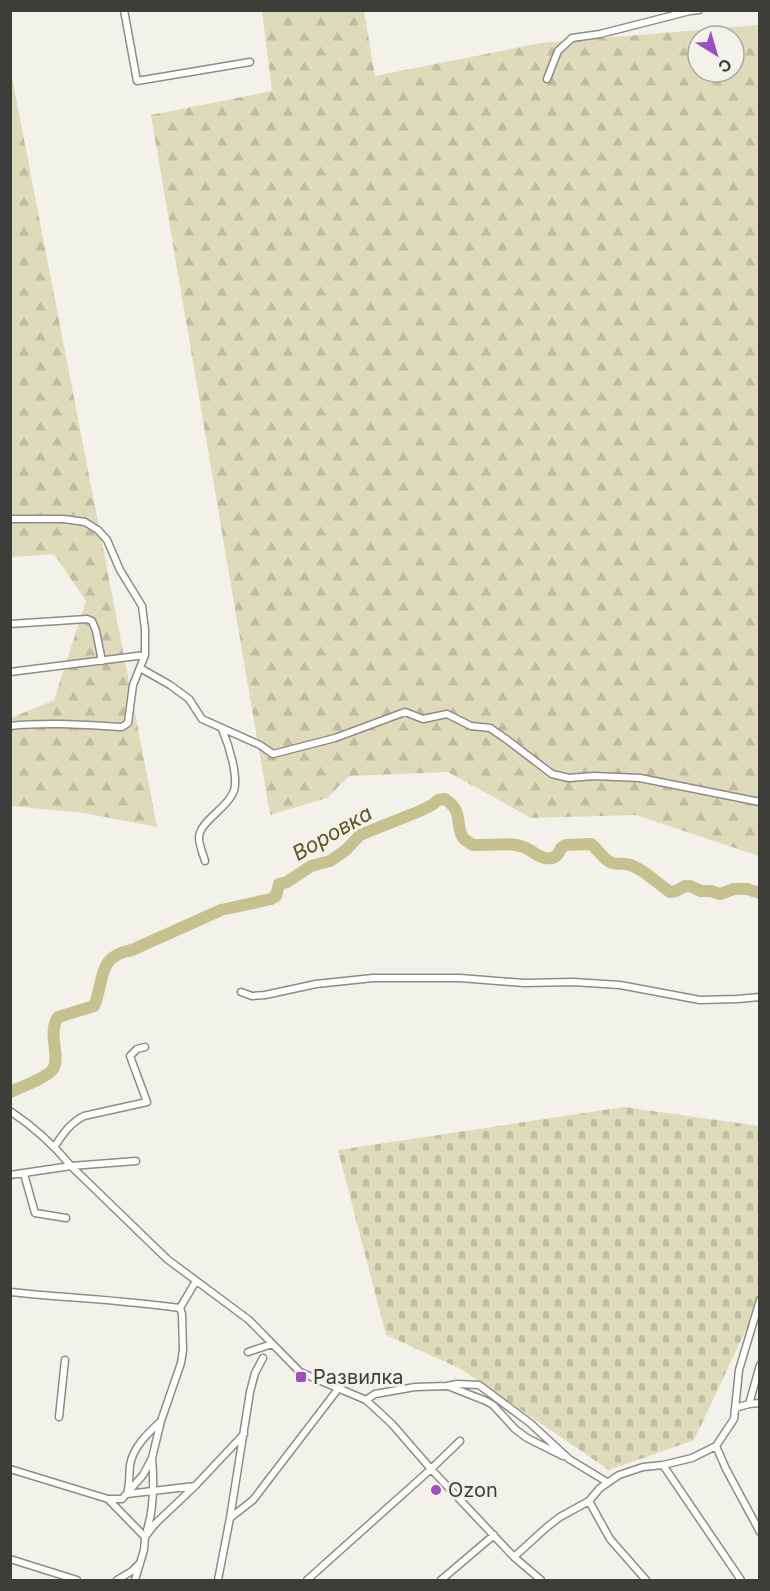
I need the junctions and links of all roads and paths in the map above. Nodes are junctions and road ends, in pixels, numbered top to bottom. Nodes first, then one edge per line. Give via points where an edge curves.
1 (124, 10) edge
2 (699, 10) edge
3 (250, 62) dead end
4 (547, 79) dead end
5 (10, 519) edge
6 (10, 624) edge
7 (145, 656) junction
8 (102, 661) junction
9 (140, 668) junction
10 (10, 672) edge
11 (10, 726) edge
12 (222, 729) junction
13 (759, 802) edge
14 (205, 861) dead end
15 (241, 992) dead end
16 (759, 997) edge
17 (145, 1047) dead end
18 (10, 1111) edge
19 (55, 1146) junction
20 (136, 1161) dead end
21 (71, 1166) junction
22 (24, 1174) junction
23 (10, 1175) edge
24 (66, 1218) dead end
25 (196, 1281) junction
26 (10, 1292) edge
27 (759, 1300) edge
28 (180, 1308) junction
29 (272, 1344) junction
30 (248, 1352) dead end
31 (263, 1358) dead end
32 (65, 1360) dead end
33 (759, 1365) edge
34 (447, 1386) junction
35 (338, 1389) junction
36 (366, 1400) junction
37 (759, 1403) edge
38 (749, 1404) junction
39 (493, 1405) junction
40 (735, 1408) junction
41 (517, 1413) junction
42 (59, 1417) dead end
43 (161, 1421) junction
44 (244, 1434) junction
45 (460, 1441) dead end
46 (716, 1446) junction
47 (152, 1458) junction
48 (569, 1459) junction
49 (663, 1465) junction
50 (10, 1469) edge
51 (431, 1469) junction
52 (607, 1482) junction
53 (195, 1486) junction
54 (153, 1492) junction
55 (127, 1494) junction
56 (108, 1499) junction
57 (590, 1501) junction
58 (230, 1518) junction
59 (759, 1532) edge
60 (494, 1535) junction
61 (145, 1537) junction
62 (514, 1557) junction
63 (10, 1559) edge
64 (139, 1563) junction
65 (77, 1581) edge
66 (117, 1581) edge
67 (135, 1581) edge
68 (218, 1581) edge
69 (307, 1581) edge
70 (441, 1581) edge
71 (542, 1581) edge
72 (646, 1581) edge
73 (741, 1581) edge

1 - 3 street via 137,81
2 - 4 street via 572,38 558,51
5 - 7 street via 64,519 85,522 98,530 142,606
6 - 8 street via 92,621
7 - 8 street
7 - 9 street
8 - 10 street
9 - 11 street via 133,685 128,723 122,727
9 - 12 street via 189,699 202,719
12 - 13 street via 273,754 335,738 405,712 423,719 447,714 471,726 489,728 552,774 569,778 640,778
12 - 14 street via 235,772 234,792 204,825 199,837
15 - 16 street via 252,996 373,978 449,978 620,985 700,1000
17 - 19 street via 130,1056 147,1102 75,1120
18 - 19 street
19 - 21 street
20 - 21 street
21 - 22 street
21 - 25 street via 167,1259
22 - 23 street
22 - 24 street via 35,1213
25 - 28 street
25 - 29 street via 249,1320
26 - 28 street
27 - 40 street via 739,1370
28 - 43 street via 181,1363
29 - 30 street
29 - 35 street via 300,1372
31 - 44 street via 250,1392
32 - 42 street
33 - 38 street
34 - 36 street via 415,1387 375,1394
34 - 39 street
34 - 41 street via 479,1385
35 - 36 street
35 - 58 street via 253,1500
36 - 51 street
37 - 38 street
38 - 40 street
39 - 41 street
39 - 48 street via 527,1438
40 - 46 street via 734,1419
41 - 48 street
43 - 47 street
43 - 55 street via 133,1456
44 - 53 street
44 - 58 street
45 - 51 street
46 - 49 street via 692,1458
46 - 59 street
47 - 54 street
47 - 55 street
48 - 52 street
49 - 52 street via 628,1471
49 - 73 street
50 - 56 street
51 - 60 street
51 - 69 street
52 - 57 street
53 - 54 street
53 - 61 street
54 - 55 street
54 - 61 street
55 - 56 street via 122,1499
56 - 61 street
57 - 62 street via 560,1517
57 - 72 street via 610,1539
58 - 68 street
60 - 62 street
60 - 70 street
61 - 64 street
62 - 71 street
63 - 65 street
64 - 66 street
64 - 67 street

